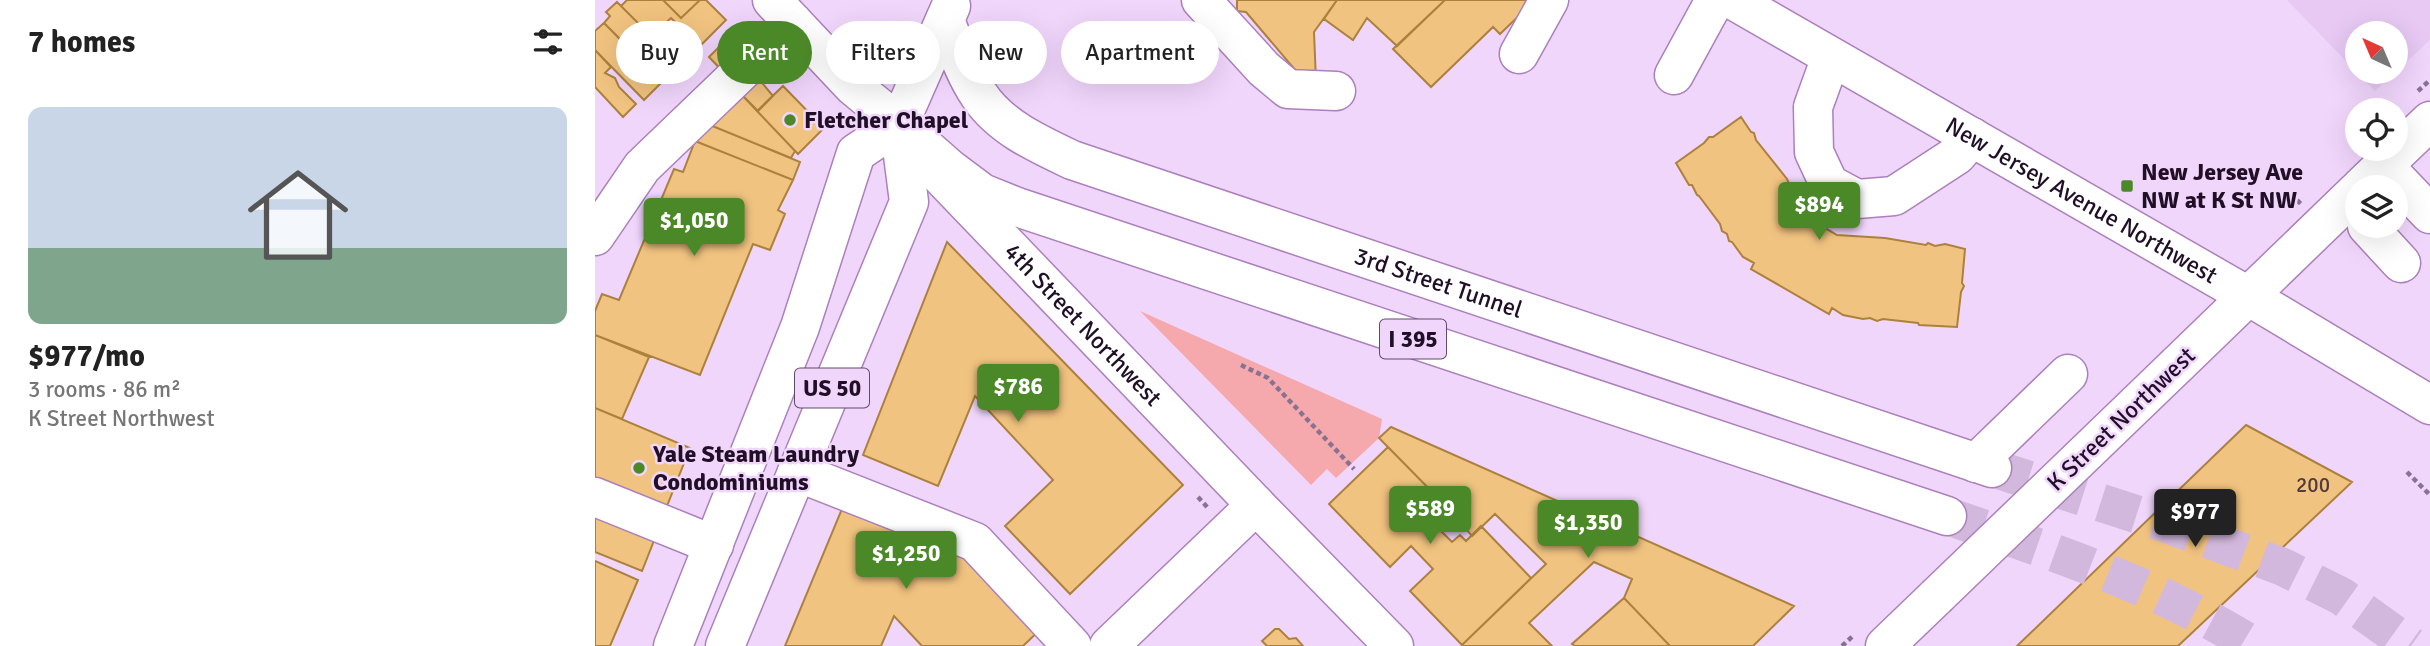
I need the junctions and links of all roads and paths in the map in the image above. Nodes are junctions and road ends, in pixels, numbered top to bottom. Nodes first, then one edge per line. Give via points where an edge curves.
1 (1201, 0) edge
2 (1549, 0) edge
3 (1715, 0) edge
4 (1754, 5) edge
5 (949, 10) edge
6 (783, 11) edge
7 (1519, 54) dead end
8 (1831, 57) junction
9 (1674, 75) dead end
10 (1336, 91) dead end
11 (2430, 121) edge
12 (899, 124) junction
13 (1972, 137) junction
14 (2382, 175) edge
15 (2291, 194) dead end
16 (2301, 204) dead end
17 (2408, 209) edge
18 (2345, 213) edge
19 (2430, 214) edge
20 (595, 236) edge
21 (2386, 238) edge
22 (2401, 263) dead end
23 (2248, 296) junction
24 (1241, 365) dead end
25 (2068, 373) dead end
26 (2430, 405) edge
27 (1355, 469) dead end
28 (797, 472) junction
29 (2407, 472) dead end
30 (2430, 495) edge
31 (595, 497) edge
32 (1198, 497) dead end
33 (1256, 505) junction
34 (1209, 509) dead end
35 (1947, 516) tunnel mouth
36 (714, 545) junction
37 (1126, 640) edge
38 (673, 646) edge
39 (725, 646) edge
40 (1072, 646) edge
41 (1395, 646) edge
42 (1885, 646) edge

1 - 10 main road via 1288,89
2 - 7 main road
3 - 9 main road
4 - 8 main road, New Jersey Avenue Northwest
5 - 12 main road
5 - 25 main road, 3rd Street Tunnel / I 395 via 971,82 992,111 1027,138 1072,160 1984,466
6 - 12 main road, 4th Street Northwest via 853,86
6 - 20 main road via 642,167
8 - 13 main road, New Jersey Avenue Northwest
8 - 13 main road via 1813,107 1814,152 1829,184 1857,199 1894,196 1957,155
11 - 14 main road, K Street Northwest
12 - 28 main road, US 50 via 909,202
12 - 33 main road, 4th Street Northwest via 944,181
12 - 35 main road, I 395 via 982,194
12 - 36 main road, US 50 via 856,153 800,327
13 - 23 main road, New Jersey Avenue Northwest
15 - 16 path
17 - 19 main road
18 - 23 main road, K Street Northwest
21 - 22 main road
23 - 26 main road, New Jersey Avenue Northwest
23 - 42 main road, K Street Northwest, bridge
24 - 27 path via 1268,378
28 - 39 main road, US 50
28 - 40 main road via 975,542
29 - 30 path
31 - 36 main road
32 - 34 path
33 - 37 main road
33 - 41 main road, 4th Street Northwest
36 - 38 main road, US 50

